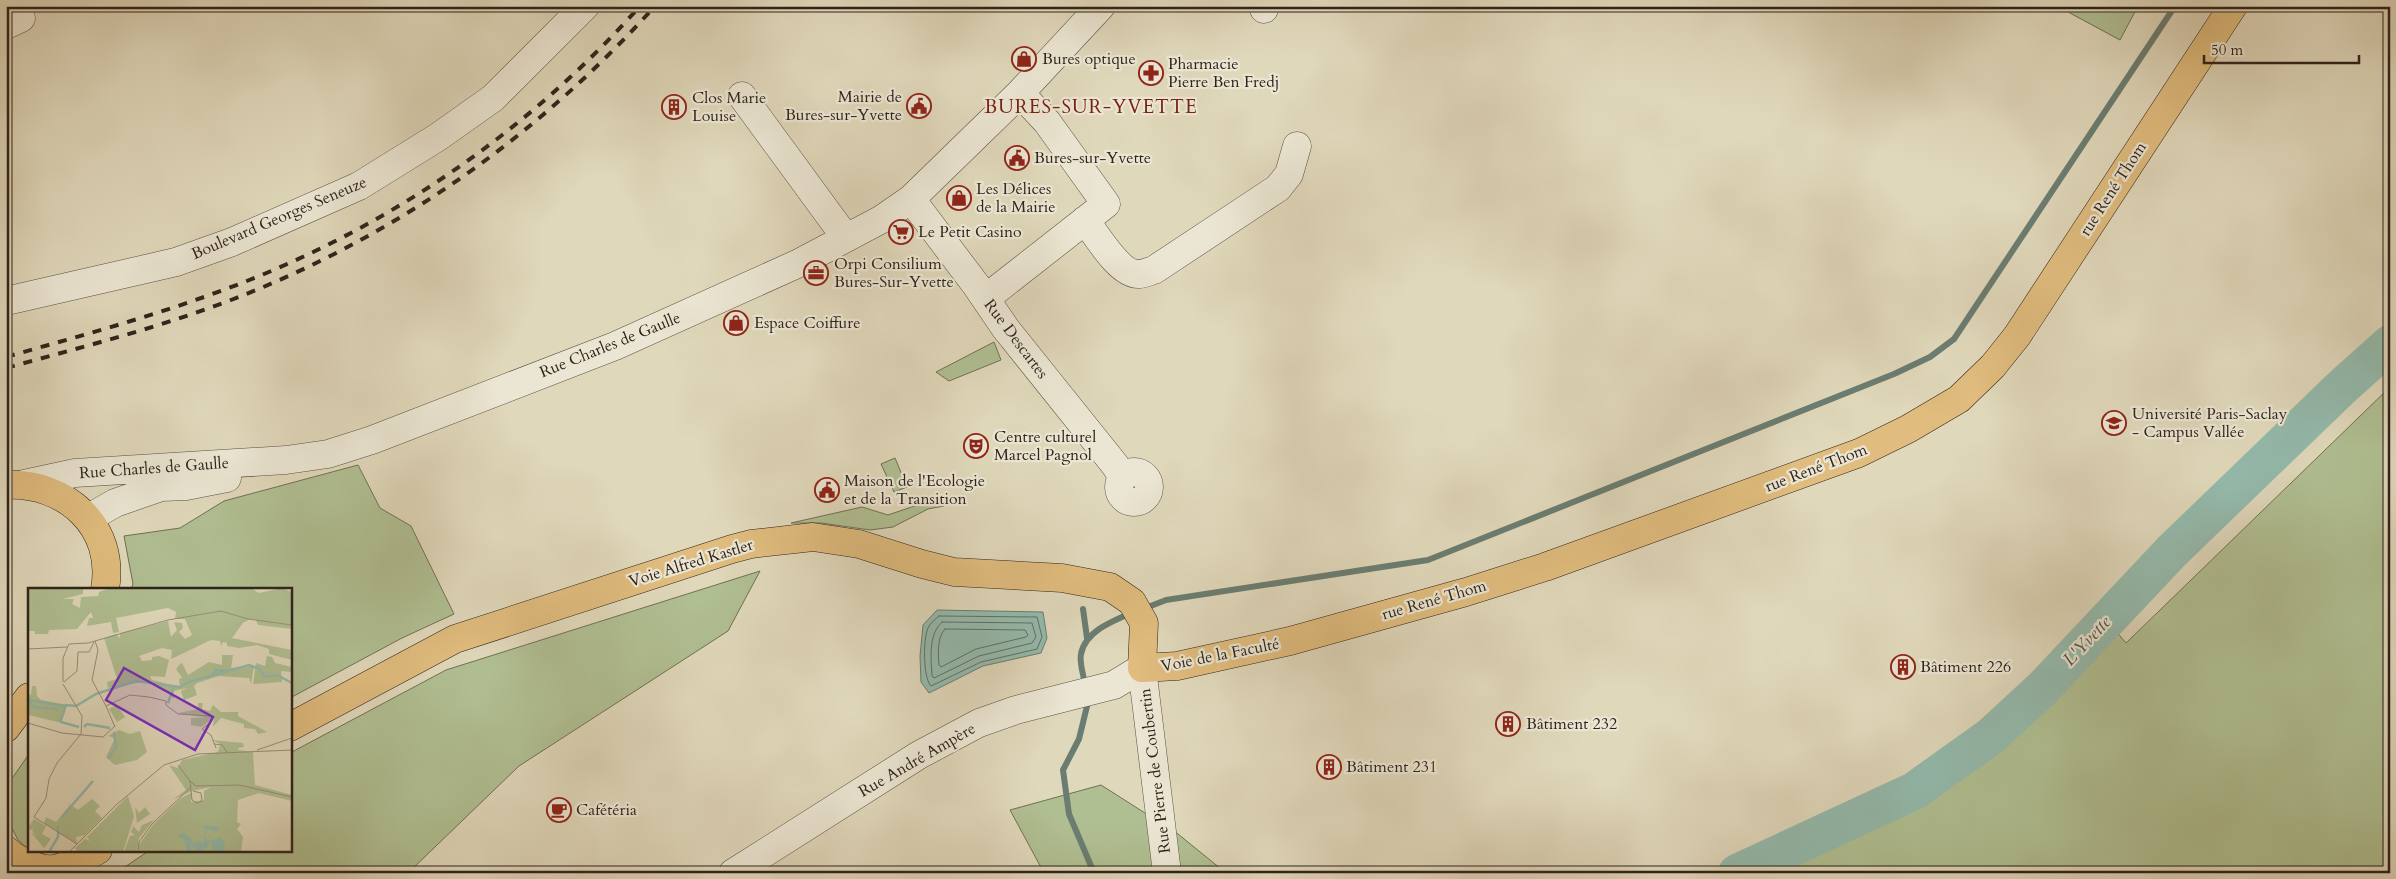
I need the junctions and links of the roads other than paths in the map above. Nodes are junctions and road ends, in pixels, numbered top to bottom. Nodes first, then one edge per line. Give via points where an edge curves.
1 (16, 6) edge
2 (1101, 6) edge
3 (2233, 6) edge
4 (577, 10) edge
5 (6, 25) edge
6 (1020, 92) junction
7 (742, 96) dead end
8 (1297, 146) dead end
9 (915, 196) junction
10 (1096, 212) junction
11 (846, 238) junction
12 (986, 298) junction
13 (6, 301) edge
14 (286, 460) junction
15 (1122, 478) dead end
16 (15, 484) edge
17 (89, 518) junction
18 (105, 588) edge
19 (1297, 640) joint
20 (1142, 668) junction
21 (28, 698) edge
22 (291, 726) edge
23 (6, 728) edge
24 (6, 850) edge
25 (95, 852) edge
26 (733, 873) edge
27 (1167, 873) edge

1 - 5 street via 21,18
2 - 6 street
3 - 19 main road, rue René Thom via 2017,336 1959,399 1859,453 1564,561
4 - 13 street, Boulevard Georges Seneuze via 493,98 359,186 232,242 176,262
6 - 9 street, Rue Charles de Gaulle
6 - 10 street via 1047,122
7 - 11 street
8 - 10 street via 1289,174 1278,188 1154,270 1139,274 1128,272 1116,262
9 - 11 street, Rue Charles de Gaulle
9 - 12 street, Rue Descartes
10 - 12 street
11 - 14 street, Rue Charles de Gaulle via 797,264 615,346 372,440 328,454
12 - 15 street, Rue Descartes via 1006,329
14 - 16 street, Rue Charles de Gaulle via 75,472
14 - 17 street, Rue Charles de Gaulle via 228,478 161,487 116,503
16 - 17 main road, Rue Charles de Gaulle via 68,502
17 - 18 main road via 101,538 106,556
19 - 20 main road, Voie de la Faculté via 1177,666
20 - 22 main road, Voie Alfred Kastler via 1138,613 1110,587 1062,578 954,572 859,544 813,537 751,544 697,559 455,638
20 - 26 street, Rue André Ampère via 1114,685 1016,710 955,735
20 - 27 street, Rue Pierre de Coubertin
21 - 23 main road
24 - 25 main road via 31,864 52,869

